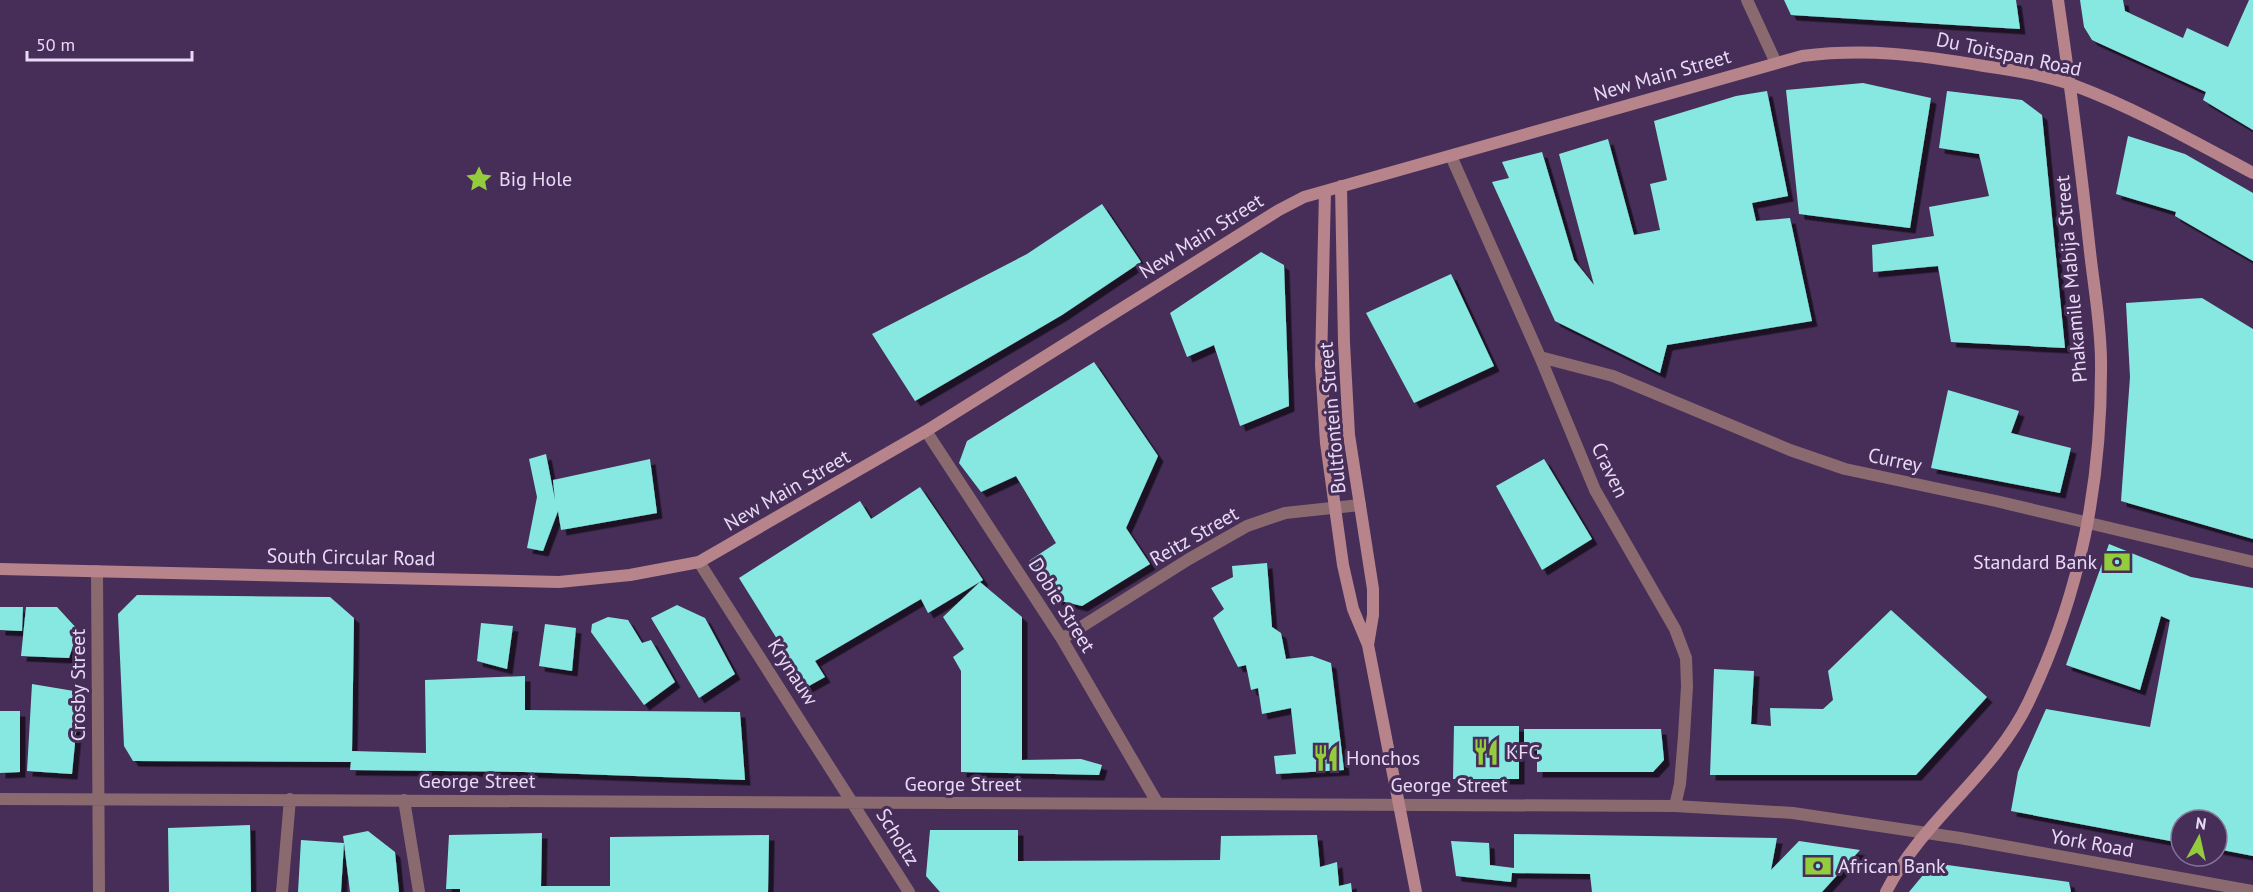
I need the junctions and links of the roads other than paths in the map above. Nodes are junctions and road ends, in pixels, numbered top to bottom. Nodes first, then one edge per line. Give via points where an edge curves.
1 (1747, 0) edge
2 (2058, 0) edge
3 (1776, 63) junction
4 (2070, 84) junction
5 (1451, 156) junction
6 (2253, 173) edge
7 (1341, 186) junction
8 (1324, 191) junction
9 (1540, 357) junction
10 (926, 431) junction
11 (1360, 505) junction
12 (1335, 508) junction
13 (2089, 523) junction
14 (699, 562) junction
15 (2253, 562) edge
16 (0, 569) edge
17 (97, 571) junction
18 (1062, 639) junction
19 (1368, 645) junction
20 (98, 798) junction
21 (0, 799) edge
22 (290, 799) junction
23 (404, 800) junction
24 (854, 803) junction
25 (1158, 804) junction
26 (1400, 804) junction
27 (1675, 806) junction
28 (1925, 833) junction
29 (2253, 891) edge
30 (99, 892) edge
31 (282, 892) edge
32 (418, 892) edge
33 (909, 892) edge
34 (1416, 892) edge
35 (1886, 892) edge

1 - 3 street
2 - 4 street, Phakamile Mabija Street
3 - 4 street, Du Toitspan Road via 1802,56 1861,51 1947,60
3 - 5 street, New Main Street
4 - 6 street, Du Toitspan Road via 2133,111
4 - 13 street, Phakamile Mabija Street via 2102,360
5 - 7 street, New Main Street
5 - 9 street, Craven
7 - 8 street, New Main Street
7 - 11 street, Bultfontein Street via 1349,435
8 - 10 street, New Main Street via 1304,196 1279,210
8 - 12 street, Bultfontein Street via 1321,365
9 - 13 street, Currey via 1613,376 1845,469
9 - 27 street, Craven via 1595,489 1675,628 1686,658 1684,736
10 - 14 street, New Main Street
10 - 18 street, Dobie Street
11 - 12 street, Reitz Street
11 - 19 street, Bultfontein Street via 1373,589
12 - 18 street, Reitz Street via 1285,513 1247,526
12 - 19 street, Bultfontein Street via 1353,609
13 - 15 street, Currey
13 - 28 street, Phakamile Mabija Street via 2059,630 2028,703 1979,775
14 - 17 street, South Circular Road via 630,575 559,582
14 - 24 street, Krynauw
16 - 17 street, South Circular Road
17 - 20 street, Crosby Street
18 - 25 street, Dobie Street
19 - 26 street, Bultfontein Street
20 - 21 street, George Street
20 - 22 street, George Street
20 - 30 street, Crosby Street
22 - 23 street, George Street
22 - 31 street
23 - 24 street, George Street
23 - 32 street
24 - 25 street, George Street
24 - 33 street, Scholtz
25 - 26 street, George Street
26 - 27 street, George Street
26 - 34 street, Bultfontein Street
27 - 28 street, George Street via 1793,813
28 - 29 street, York Road
28 - 35 street, Phakamile Mabija Street via 1908,853

